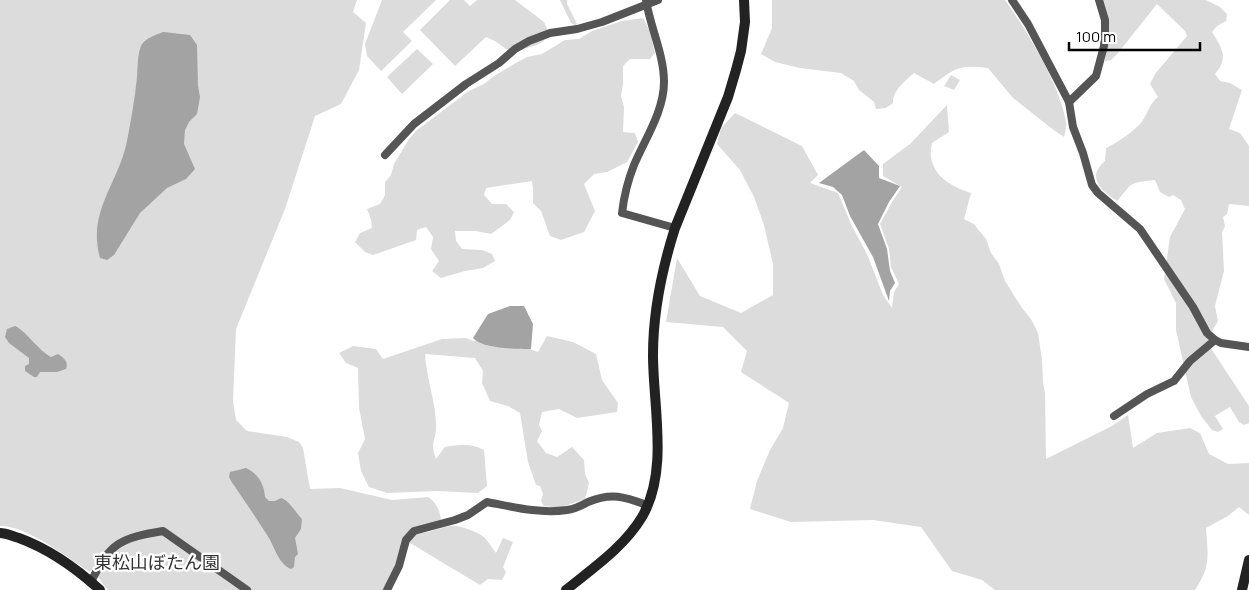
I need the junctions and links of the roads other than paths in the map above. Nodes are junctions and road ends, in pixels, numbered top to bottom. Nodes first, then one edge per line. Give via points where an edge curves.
1 (658, 0) edge
2 (744, 0) edge
3 (1012, 0) edge
4 (1099, 0) edge
5 (646, 2) edge
6 (1069, 102) junction
7 (386, 155) dead end
8 (675, 228) junction
9 (1215, 340) junction
10 (1249, 347) edge
11 (1114, 416) dead end
12 (647, 505) junction
13 (0, 533) edge
14 (1249, 560) edge
15 (91, 582) junction
16 (100, 590) edge
17 (247, 590) edge
18 (387, 590) edge
19 (566, 590) edge
20 (1242, 590) edge

1 - 5 street
2 - 8 street via 742,51 728,98
3 - 6 street
4 - 6 street via 1106,32 1096,76
5 - 7 street via 602,22 529,41 414,124
5 - 8 street via 661,58 663,91 626,188 622,213
6 - 9 street via 1073,127 1092,185 1098,194 1140,229 1207,334
8 - 12 street via 662,274 656,314 653,355 656,464
9 - 10 street
9 - 11 street via 1190,361 1174,382 1147,394
12 - 18 street via 620,496 609,496 566,511 527,510 487,502 468,515 414,531 406,540 399,566
12 - 19 street via 638,523 616,550
13 - 15 street via 52,553
14 - 20 street
15 - 16 street
15 - 17 street via 105,554 114,546 140,535 163,531

